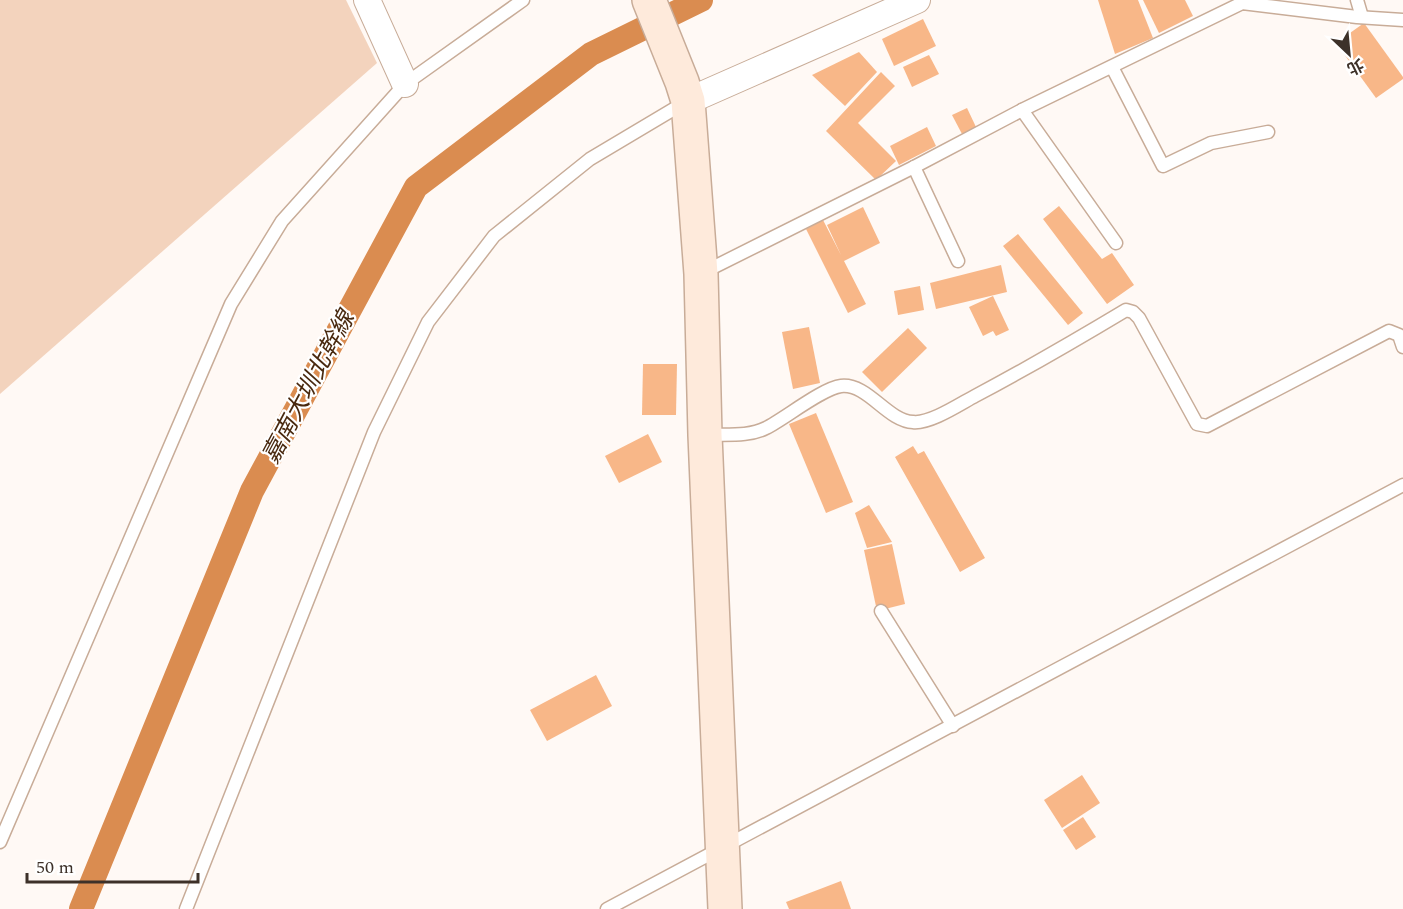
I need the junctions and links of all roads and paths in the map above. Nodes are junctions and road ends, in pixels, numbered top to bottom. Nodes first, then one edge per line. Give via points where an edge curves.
1 (367, 0) edge
2 (524, 0) edge
3 (649, 0) edge
4 (917, 0) edge
5 (1357, 0) edge
6 (1362, 17) junction
7 (1403, 20) edge
8 (1112, 67) junction
9 (405, 84) junction
10 (685, 92) junction
11 (1022, 110) junction
12 (1268, 132) dead end
13 (914, 167) junction
14 (1116, 243) dead end
15 (958, 261) dead end
16 (701, 274) junction
17 (1403, 347) edge
18 (705, 435) junction
19 (1403, 486) edge
20 (881, 611) dead end
21 (953, 726) junction
22 (0, 842) edge
23 (723, 848) junction
24 (186, 909) edge
25 (606, 909) edge
26 (725, 909) edge

1 - 9 street
2 - 9 lane
3 - 10 main road
4 - 10 street
5 - 6 lane
6 - 7 lane
6 - 8 lane via 1242,3
8 - 11 lane
8 - 12 lane via 1163,166 1211,143
9 - 22 lane via 282,221 231,304
10 - 16 main road
10 - 24 lane via 590,159 494,236 428,322 374,432
11 - 13 lane
11 - 14 lane
13 - 15 lane
13 - 16 lane
16 - 18 main road
17 - 18 lane via 1398,336 1389,331 1207,426 1197,424 1139,318 1125,310 1024,370 924,421 901,419 854,387 839,386 764,429 746,434
18 - 23 main road
19 - 21 lane
20 - 21 lane
21 - 23 lane
23 - 25 lane
23 - 26 main road

